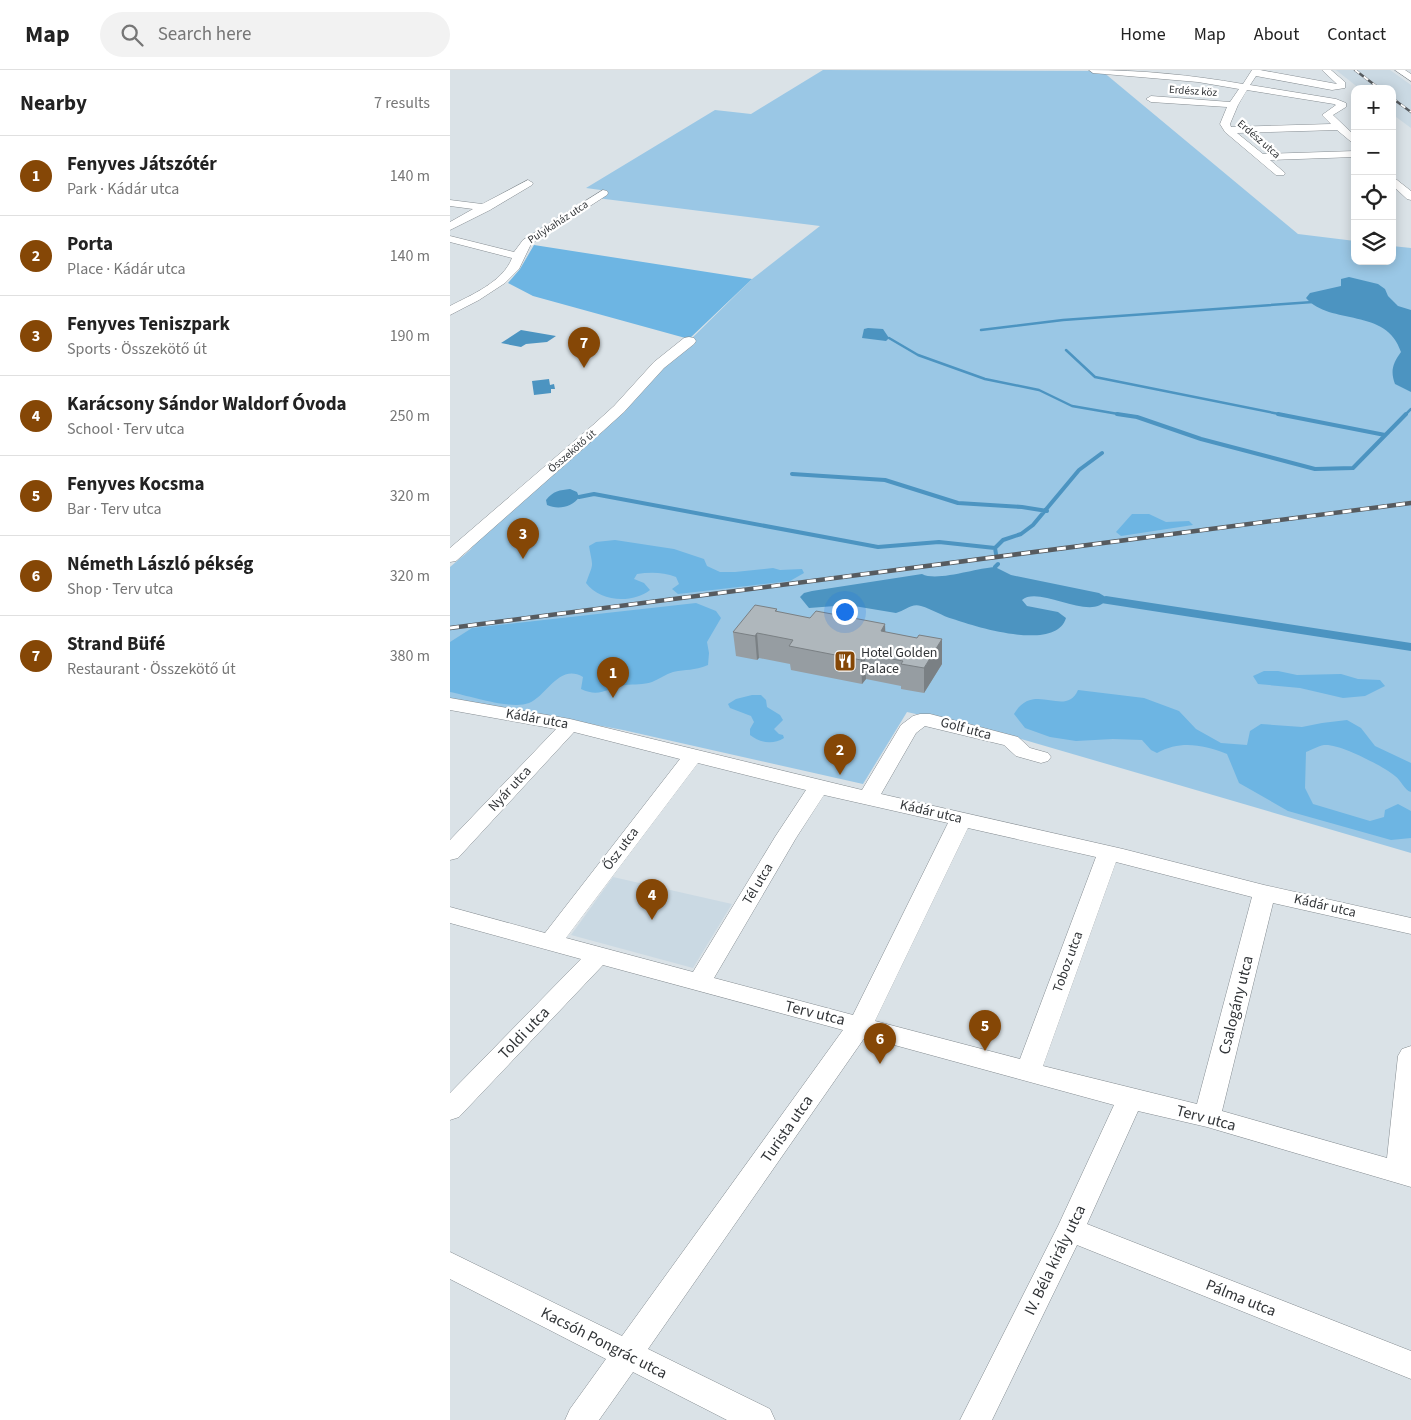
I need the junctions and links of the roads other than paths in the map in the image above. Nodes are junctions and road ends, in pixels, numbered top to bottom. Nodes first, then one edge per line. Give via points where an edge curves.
1 (1093, 70) edge
2 (1326, 70) edge
3 (1399, 70) edge
4 (1255, 71) edge
5 (1411, 78) edge
6 (1245, 86) junction
7 (1151, 99) dead end
8 (1233, 105) junction
9 (1340, 127) junction
10 (1228, 130) junction
11 (1351, 138) edge
12 (1351, 154) edge
13 (1260, 157) junction
14 (1280, 173) dead end
15 (528, 183) dead end
16 (1396, 183) edge
17 (603, 193) dead end
18 (1411, 197) edge
19 (450, 203) edge
20 (486, 208) junction
21 (450, 227) edge
22 (450, 239) edge
23 (517, 256) junction
24 (450, 311) edge
25 (689, 341) dead end
26 (451, 555) edge
27 (450, 704) edge
28 (570, 725) junction
29 (693, 756) junction
30 (1041, 757) dead end
31 (819, 787) junction
32 (868, 798) junction
33 (961, 819) junction
34 (450, 853) edge
35 (1108, 853) junction
36 (1264, 893) junction
37 (450, 915) edge
38 (1411, 926) edge
39 (550, 943) junction
40 (598, 956) junction
41 (699, 983) junction
42 (860, 1025) junction
43 (1411, 1056) edge
44 (1028, 1071) junction
45 (1130, 1099) junction
46 (450, 1110) edge
47 (1207, 1117) junction
48 (1405, 1174) edge
49 (1070, 1230) junction
50 (450, 1266) edge
51 (628, 1355) junction
52 (1411, 1366) edge
53 (582, 1420) edge
54 (759, 1420) edge
55 (976, 1420) edge

1 - 6 street
2 - 4 street via 1333,83 1316,84
3 - 5 street
4 - 6 street, Erdész utca
6 - 8 street, Erdész utca
6 - 9 street via 1341,104 1327,115
7 - 8 street, Erdész köz
8 - 10 street, Erdész utca via 1225,124
9 - 10 street
9 - 11 street
10 - 13 street, Erdész utca
12 - 13 street
13 - 14 street, Erdész utca
15 - 20 street
16 - 18 street
17 - 23 street, Pulykaház utca via 527,242
19 - 20 street
20 - 21 street
22 - 23 street
23 - 24 street, Pulykaház utca via 513,269
25 - 26 street, Összekötő út via 659,365 598,428
27 - 28 street, Kádár utca
28 - 29 street, Kádár utca
28 - 34 street, Nyár utca
29 - 31 street, Kádár utca
29 - 39 street, Ősz utca
30 - 32 street, Golf utca via 1024,752 1010,741 920,720 908,730
31 - 32 street, Kádár utca
31 - 41 street, Tél utca
32 - 33 street, Kádár utca
33 - 35 street, Kádár utca
33 - 42 street, Turista utca
35 - 36 street, Kádár utca
35 - 44 street, Toboz utca
36 - 38 street, Kádár utca
36 - 47 street, Csalogány utca
37 - 39 street, Terv utca
39 - 40 street, Terv utca
40 - 41 street, Terv utca
40 - 46 street, Toldi utca
41 - 42 street, Terv utca
42 - 44 street, Terv utca
42 - 51 street, Turista utca
43 - 48 street
44 - 45 street, Terv utca
45 - 47 street, Terv utca
45 - 49 street, IV. Béla király utca
47 - 48 street, Terv utca
49 - 52 street, Pálma utca
49 - 55 street, IV. Béla király utca
50 - 51 street, Kacsóh Pongrác utca
51 - 53 street, Turista utca
51 - 54 street, Kacsóh Pongrác utca

